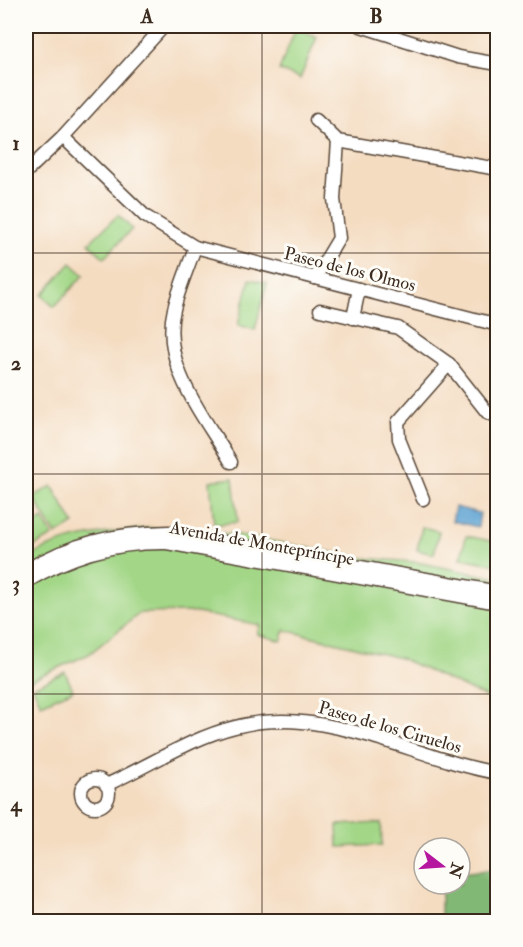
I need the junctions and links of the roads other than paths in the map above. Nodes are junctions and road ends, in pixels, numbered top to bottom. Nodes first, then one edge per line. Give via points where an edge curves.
1 (164, 26) edge
2 (361, 26) edge
3 (498, 64) edge
4 (316, 120) dead end
5 (63, 137) junction
6 (338, 141) junction
7 (498, 169) edge
8 (26, 172) edge
9 (195, 248) junction
10 (315, 278) junction
11 (359, 290) junction
12 (320, 310) dead end
13 (353, 318) junction
14 (498, 320) edge
15 (497, 325) edge
16 (449, 364) junction
17 (498, 417) edge
18 (231, 462) dead end
19 (423, 499) dead end
20 (26, 570) edge
21 (26, 582) edge
22 (498, 592) edge
23 (498, 603) edge
24 (498, 773) edge
25 (106, 785) dead end

1 - 5 street
2 - 3 street via 458,57
4 - 6 street
5 - 8 street
5 - 9 street, Paseo de los Olmos via 145,216
6 - 7 street
6 - 10 street via 334,199 339,238
9 - 10 street, Paseo de los Olmos
9 - 18 street via 174,310 171,338 178,372
10 - 11 street, Paseo de los Olmos
11 - 13 street
11 - 15 street, Paseo de los Olmos
12 - 13 street
13 - 16 street via 398,328
14 - 15 street
16 - 17 street via 488,412
16 - 19 street via 398,422 399,439
20 - 22 street, Avenida de Montepríncipe via 76,545 102,538 168,532
21 - 23 street, Avenida de Montepríncipe via 54,565 103,548 167,543
24 - 25 street, Paseo de los Ciruelos via 317,723 274,720 220,731

